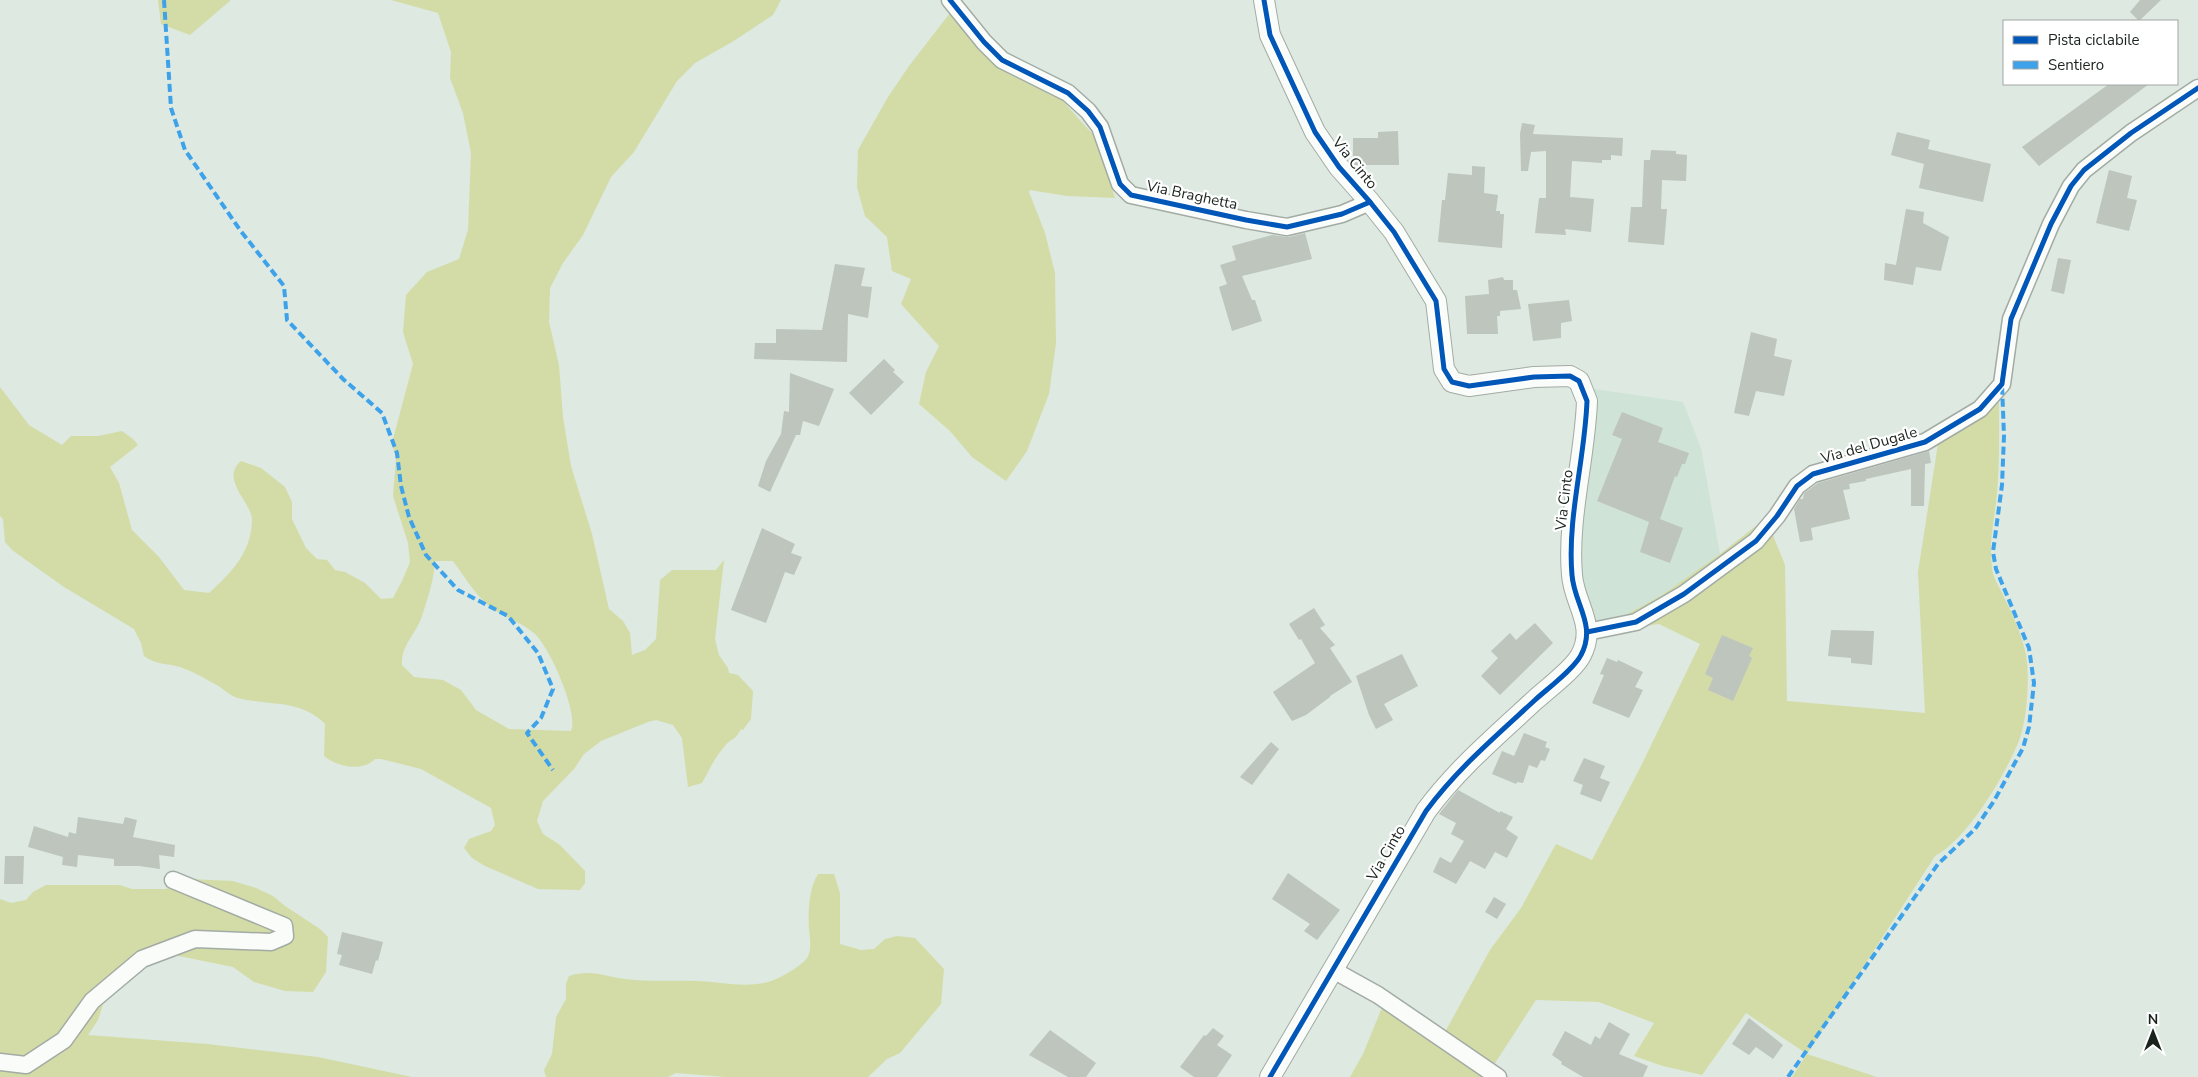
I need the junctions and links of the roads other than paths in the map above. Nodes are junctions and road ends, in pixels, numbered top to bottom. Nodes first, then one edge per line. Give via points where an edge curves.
1 (950, 0) edge
2 (1264, 0) edge
3 (2198, 88) edge
4 (1370, 202) junction
5 (1587, 632) junction
6 (173, 880) dead end
7 (1332, 970) junction
8 (0, 1062) edge
9 (1270, 1077) edge
10 (1498, 1077) edge

1 - 4 street, Via Braghetta via 1002,60 1068,93 1088,111 1100,127 1120,184 1131,195 1287,226 1342,214
2 - 4 street, Via Cinto via 1270,35 1315,132 1339,167
3 - 5 street, Via del Dugale via 2131,133 2084,170 2071,186 2051,224 2011,319 2002,384 1980,409 1925,442 1813,474 1798,486 1756,541 1684,594 1636,622
4 - 5 street, Via Cinto via 1394,232 1436,301 1444,370 1452,382 1469,386 1534,377 1570,376 1579,381 1587,401 1571,574 1573,591 1588,624
5 - 7 street, Via Cinto via 1581,655 1565,673 1440,791
6 - 8 street via 284,926 284,936 271,942 195,939 142,959 92,1001 64,1040 26,1065
7 - 9 street, Via Cinto
7 - 10 street via 1378,996

